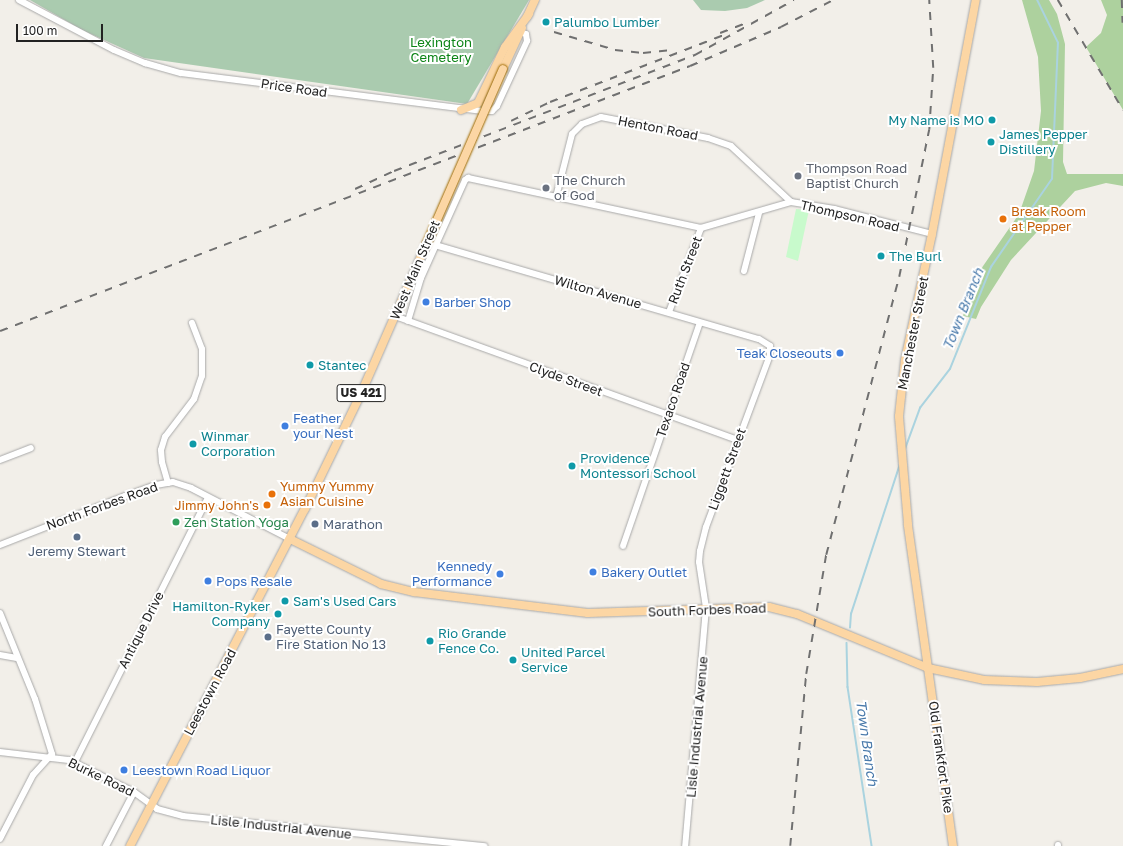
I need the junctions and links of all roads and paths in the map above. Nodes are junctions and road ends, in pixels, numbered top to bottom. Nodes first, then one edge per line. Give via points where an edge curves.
1 (19, 0) edge
2 (535, 0) edge
3 (976, 0) edge
4 (529, 14) junction
5 (520, 32) junction
6 (461, 110) junction
7 (556, 197) junction
8 (791, 202) junction
9 (759, 213) junction
10 (701, 228) junction
11 (932, 234) junction
12 (435, 245) junction
13 (744, 271) dead end
14 (668, 312) junction
15 (395, 316) junction
16 (408, 321) junction
17 (192, 323) dead end
18 (700, 323) junction
19 (760, 339) joint
20 (668, 416) junction
21 (737, 440) junction
22 (31, 448) dead end
23 (0, 460) edge
24 (168, 483) junction
25 (208, 498) junction
26 (290, 539) junction
27 (0, 545) edge
28 (623, 546) dead end
29 (706, 608) junction
30 (0, 613) edge
31 (0, 655) edge
32 (17, 658) junction
33 (928, 668) junction
34 (1123, 669) edge
35 (0, 752) edge
36 (50, 759) junction
37 (75, 762) junction
38 (134, 792) junction
39 (151, 804) junction
40 (0, 839) edge
41 (106, 846) edge
42 (130, 846) edge
43 (485, 846) edge
44 (685, 846) edge
45 (953, 846) edge

1 - 6 street, Price Road via 96,42 145,63 173,71
2 - 4 main road, West Main Street / US 421
3 - 11 main road, Manchester Street
4 - 5 main road, West Main Street / US 421
4 - 6 main road via 505,46 478,103
5 - 6 street, Price Road via 526,34 527,42 497,106 488,112
5 - 15 main road, West Main Street / US 421, bridge
7 - 8 street, Henton Road via 572,134 582,124 601,117 708,138 731,146
7 - 10 street, Thompson Road
7 - 12 street, Thompson Road via 471,178 464,180
8 - 9 street, Thompson Road
8 - 11 street, Thompson Road via 832,209
9 - 10 street, Thompson Road
9 - 13 street
10 - 14 street, Ruth Street
11 - 33 main road, Manchester Street via 905,360 899,432
12 - 14 street, Wilton Avenue
12 - 16 street via 420,278
14 - 18 street, Wilton Avenue
15 - 16 street, Clyde Street
15 - 26 main road, West Main Street / US 421 via 359,398
16 - 20 street, Clyde Street
17 - 24 street via 202,349 202,376 194,399 165,437 161,450
18 - 19 street, Wilton Avenue
18 - 20 street, Texaco Road
19 - 21 street, Liggett Street via 768,344 770,355
20 - 21 street, Clyde Street
20 - 28 street, Texaco Road
21 - 29 street, Liggett Street via 700,550 699,562
22 - 23 street
24 - 25 street, North Forbes Road via 181,484
24 - 27 street, North Forbes Road via 125,496
25 - 26 street, North Forbes Road
25 - 37 street, Antique Drive
26 - 29 main road, South Forbes Road via 381,584 414,592 588,613 621,614
26 - 39 main road, Leestown Road / US 421
29 - 33 main road, South Forbes Road via 757,606 784,610
29 - 44 street, Lisle Industrial Avenue
30 - 32 street
31 - 32 street
32 - 36 street via 51,746
33 - 34 main road, South Forbes Road via 984,680 1014,682 1080,678
33 - 45 main road, Old Frankfort Pike
35 - 36 street, Burke Road
36 - 37 street, Burke Road
36 - 40 street via 33,775
37 - 38 street, Burke Road
38 - 39 street, Burke Road
38 - 41 street
39 - 42 main road, Leestown Road / US 421
39 - 43 street, Lisle Industrial Avenue via 166,812 223,822

